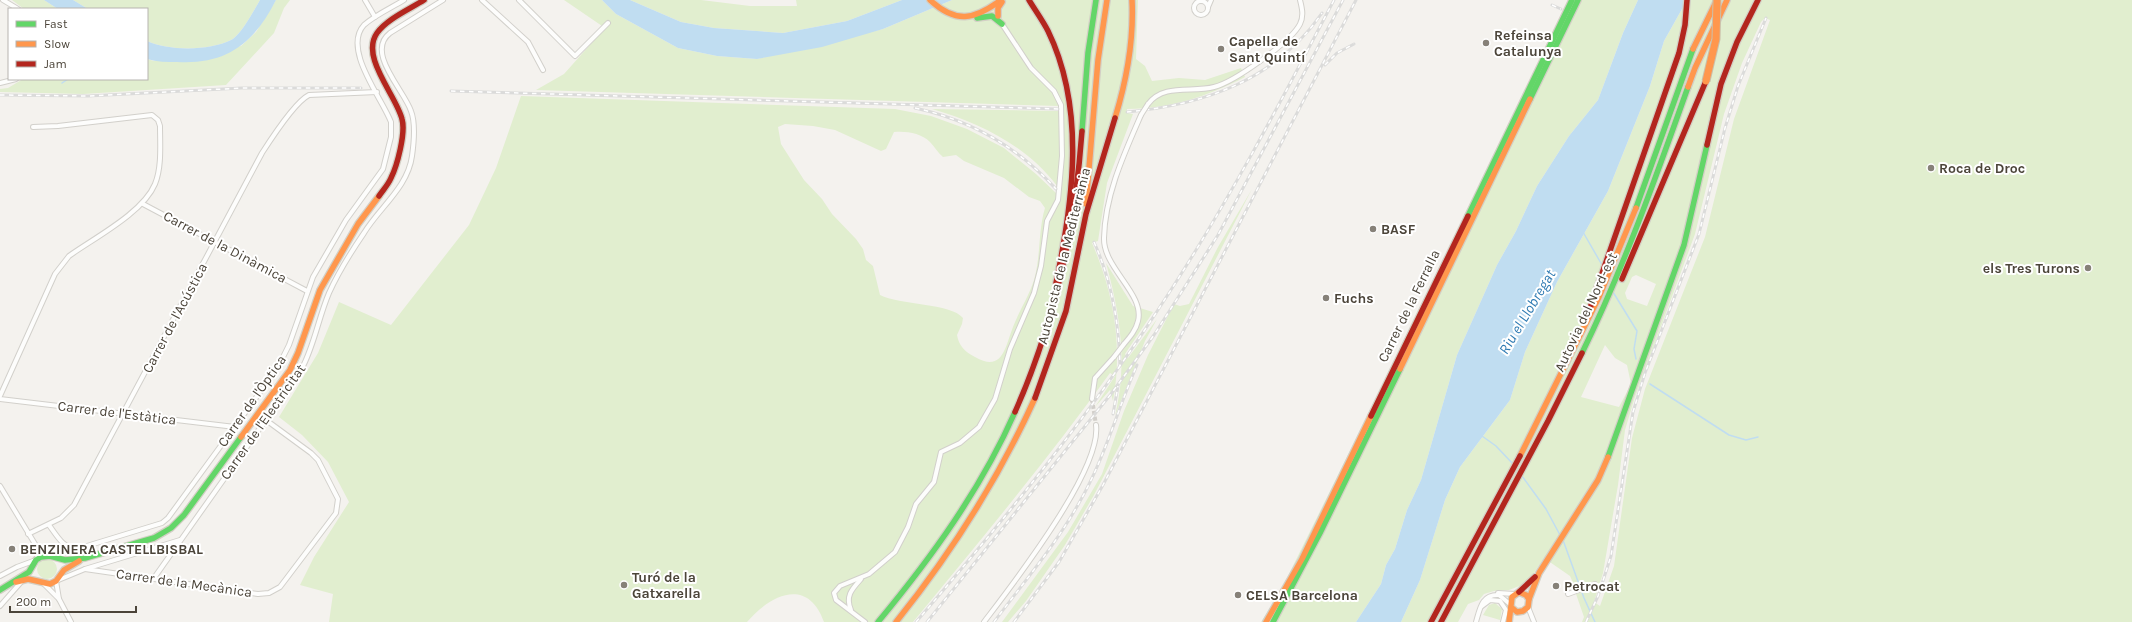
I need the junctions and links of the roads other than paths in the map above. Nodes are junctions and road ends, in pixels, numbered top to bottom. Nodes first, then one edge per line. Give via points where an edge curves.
1 (3, 0) edge
2 (365, 0) edge
3 (404, 0) edge
4 (424, 0) edge
5 (443, 0) edge
6 (482, 0) edge
7 (519, 0) edge
8 (930, 0) edge
9 (1003, 0) edge
10 (1029, 0) edge
11 (1096, 0) edge
12 (1107, 0) edge
13 (1132, 0) edge
14 (1200, 0) edge
15 (1211, 0) edge
16 (1300, 0) edge
17 (1572, 0) edge
18 (1578, 0) edge
19 (1687, 0) edge
20 (1717, 0) edge
21 (1727, 0) edge
22 (1758, 0) edge
23 (16, 8) edge
24 (1208, 8) junction
25 (989, 10) junction
26 (998, 16) junction
27 (375, 18) junction
28 (965, 18) junction
29 (608, 23) dead end
30 (1002, 24) junction
31 (543, 70) dead end
32 (12, 80) edge
33 (0, 83) edge
34 (377, 92) junction
35 (33, 126) dead end
36 (143, 204) junction
37 (1083, 226) junction
38 (216, 242) junction
39 (1618, 283) junction
40 (307, 291) junction
41 (1579, 339) junction
42 (0, 398) edge
43 (1092, 399) tunnel mouth
44 (124, 414) junction
45 (266, 420) junction
46 (1096, 425) tunnel mouth
47 (234, 427) junction
48 (1006, 429) junction
49 (0, 486) edge
50 (49, 525) junction
51 (28, 534) junction
52 (180, 540) junction
53 (35, 544) junction
54 (52, 557) junction
55 (85, 558) junction
56 (37, 560) junction
57 (33, 568) junction
58 (85, 569) junction
59 (1539, 573) junction
60 (60, 574) junction
61 (72, 574) junction
62 (0, 576) edge
63 (154, 578) junction
64 (862, 578) junction
65 (26, 579) junction
66 (41, 583) junction
67 (1594, 584) dead end
68 (2, 589) edge
69 (1517, 593) junction
70 (1568, 594) dead end
71 (1529, 598) junction
72 (59, 599) junction
73 (0, 606) edge
74 (1481, 606) junction
75 (1511, 606) junction
76 (851, 610) junction
77 (1524, 610) junction
78 (1532, 620) edge
79 (71, 622) edge
80 (865, 622) edge
81 (878, 622) edge
82 (896, 622) edge
83 (984, 622) edge
84 (1266, 622) edge
85 (1273, 622) edge
86 (1431, 622) edge
87 (1441, 622) edge
88 (1476, 622) edge
89 (1507, 622) edge

1 - 23 street
2 - 27 street
3 - 27 street, Carrer de l'Òptica
4 - 55 main road via 382,27 373,41 372,57 403,120 399,154 391,179 358,224 324,281 290,370 176,524 154,538
5 - 45 street, Carrer de l'Electricitat via 383,40 382,57 413,116 409,168 396,191 364,232 333,286 305,363
6 - 31 street via 528,42
7 - 29 street via 575,56
8 - 28 main road via 947,13
9 - 25 main road
9 - 26 main road via 998,8
10 - 48 main road, Autopista de la Mediterrània via 1049,33 1064,76 1072,114 1072,159 1066,228 1053,296 1031,365
11 - 48 main road via 1068,251 1041,352 1023,399
12 - 37 main road via 1098,60
13 - 37 main road, Autopista de la Mediterrània via 1133,42 1129,72
14 - 24 street via 1205,2
14 - 24 street via 1194,6 1196,13 1204,14
15 - 24 street
16 - 43 street, bridge via 1302,18 1293,34 1236,77 1209,88 1164,92 1153,98 1141,116 1116,177 1104,238 1108,258 1136,302 1139,312 1137,326 1095,378
17 - 84 main road, Carrer de la Ferralla via 1302,559
18 - 85 main road, Carrer de la Ferralla via 1320,533
19 - 41 main road via 1683,37 1670,82
20 - 39 main road, bridge via 1716,39 1706,81
20 - 41 main road, Autovia del Nord-est via 1690,57 1631,221
21 - 39 main road, Autovia del Nord-est via 1695,68
22 - 59 main road via 1737,42 1721,84 1684,245 1614,447 1598,480
25 - 26 main road
25 - 28 main road
26 - 30 main road
27 - 34 street, Carrer de l'Òptica via 362,29 357,48 360,60
28 - 30 main road via 992,16
30 - 64 street via 1031,68 1054,91 1061,105 1062,149 1058,200 1047,221 1034,293 1010,349 1001,383 987,415 970,436 941,452 934,482 916,504 901,543 888,560
32 - 33 street
34 - 38 street, Carrer de l'Acústica via 314,94 305,97 268,144
34 - 40 street, Carrer de l'Òptica via 392,127 385,163 380,174 346,220
35 - 36 street via 58,126 149,115 156,118 160,126 158,172 155,184
36 - 38 street, Carrer de la Dinàmica
36 - 42 street via 69,256 60,266 38,309
37 - 82 main road, Autopista de la Mediterrània via 1064,317 1039,389 1016,442 962,534
38 - 40 street, Carrer de la Dinàmica
38 - 44 street, Carrer de l'Acústica
39 - 87 main road, Autovia del Nord-est
40 - 47 street, Carrer de l'Òptica via 284,358
41 - 86 main road, Autovia del Nord-est
42 - 44 street, Carrer de l'Estàtica
44 - 47 street, Carrer de l'Estàtica
44 - 50 street, Carrer de l'Acústica via 74,505 66,515
45 - 52 street, Carrer de l'Electricitat
45 - 63 street, Carrer de la Mecànica via 318,460 338,499 336,514 285,583 269,593 258,594
46 - 83 street via 1097,436 1092,453 1068,500 1024,569
47 - 50 street, Carrer de l'Òptica via 168,518 159,525 78,549 70,548 63,543
48 - 81 main road via 971,496 924,565
49 - 51 street
50 - 51 street, Carrer de l'Acústica
51 - 53 street
52 - 58 street
52 - 63 street, Carrer de l'Electricitat
53 - 54 street
53 - 56 street
54 - 55 main road via 65,560
54 - 56 main road via 46,556
54 - 60 main road via 60,564
55 - 60 main road
56 - 57 main road
56 - 62 street
57 - 66 main road via 34,576
57 - 68 main road
58 - 61 street
58 - 63 street, Carrer de la Mecànica
59 - 69 main road
59 - 71 main road
60 - 61 street
60 - 61 street
60 - 66 main road via 50,584
60 - 72 street
64 - 76 street via 850,591 848,600
64 - 76 street via 840,586 834,593 836,600
65 - 66 main road
65 - 68 main road
65 - 73 street via 18,584
66 - 72 street
67 - 70 street
69 - 71 main road
69 - 74 street via 1489,594 1481,600
69 - 75 main road via 1511,598
71 - 77 main road
72 - 79 street
74 - 75 street via 1487,597 1494,595 1503,597
74 - 88 street
74 - 89 street via 1493,599 1500,601 1506,610
75 - 77 main road via 1515,611
75 - 89 main road
76 - 80 street
77 - 78 street
77 - 89 main road

